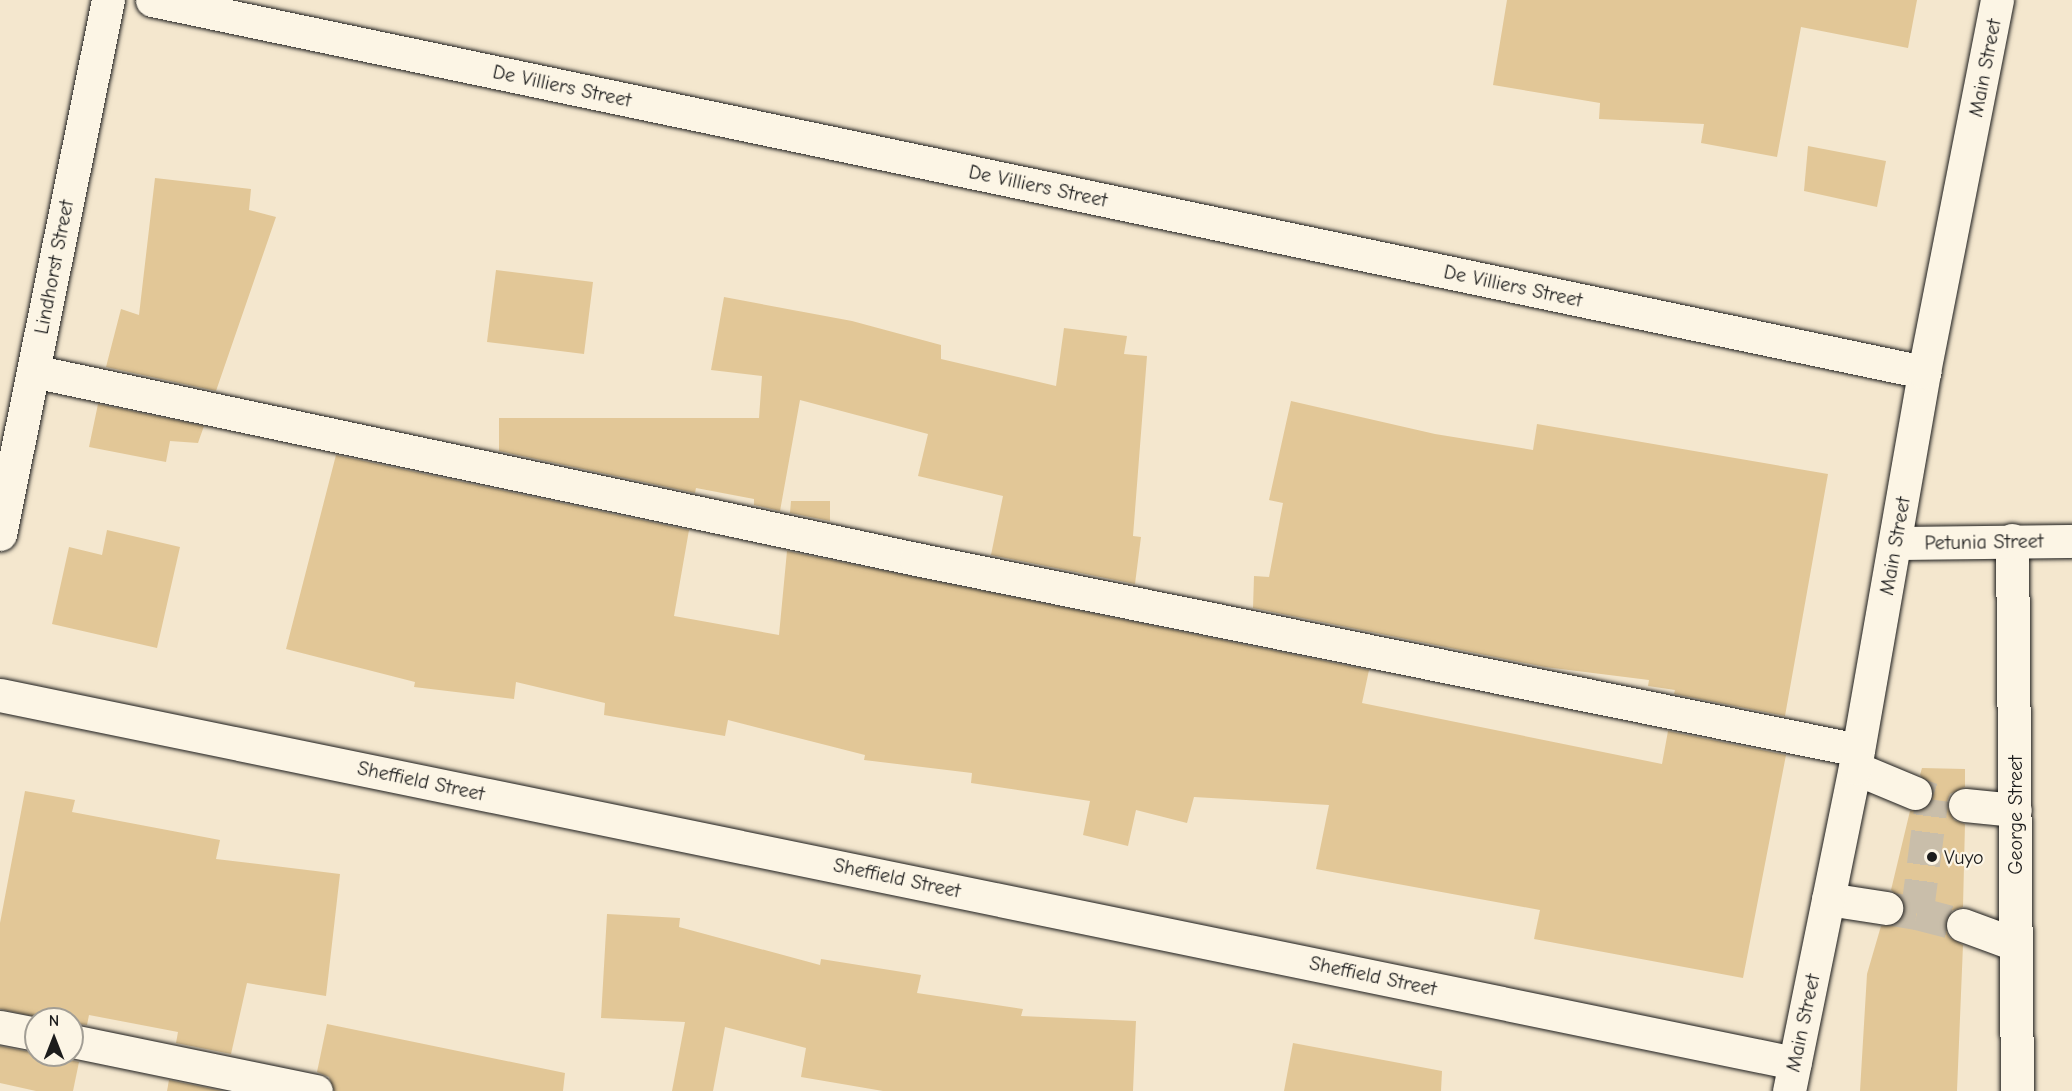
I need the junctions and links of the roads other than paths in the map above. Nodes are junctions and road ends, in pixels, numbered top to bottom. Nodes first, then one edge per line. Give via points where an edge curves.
1 (108, 0) edge
2 (152, 0) edge
3 (1998, 0) edge
4 (33, 371) junction
5 (1924, 372) junction
6 (0, 534) edge
7 (2012, 540) junction
8 (2072, 541) edge
9 (1896, 543) junction
10 (0, 695) edge
11 (1857, 759) junction
12 (1915, 793) tunnel mouth
13 (1965, 805) dead end
14 (2015, 810) junction
15 (1828, 899) junction
16 (1886, 908) tunnel mouth
17 (1963, 925) tunnel mouth
18 (2015, 944) junction
19 (0, 1027) edge
20 (24, 1032) edge
21 (84, 1043) edge
22 (1792, 1077) edge
23 (316, 1091) edge
24 (2017, 1091) edge

1 - 4 street, Lindhorst Street
2 - 5 street, De Villiers Street
3 - 5 street, Main Street
4 - 6 street, Lindhorst Street
4 - 11 street
5 - 9 street, Main Street
7 - 8 street, Petunia Street
7 - 9 street, Petunia Street
7 - 14 street, George Street
9 - 11 street, Main Street
10 - 22 street, Sheffield Street
11 - 12 street
11 - 15 street, Main Street
13 - 14 street
14 - 18 street, George Street
15 - 16 street
15 - 22 street, Main Street
17 - 18 street
18 - 24 street, George Street
19 - 20 street
21 - 23 street

